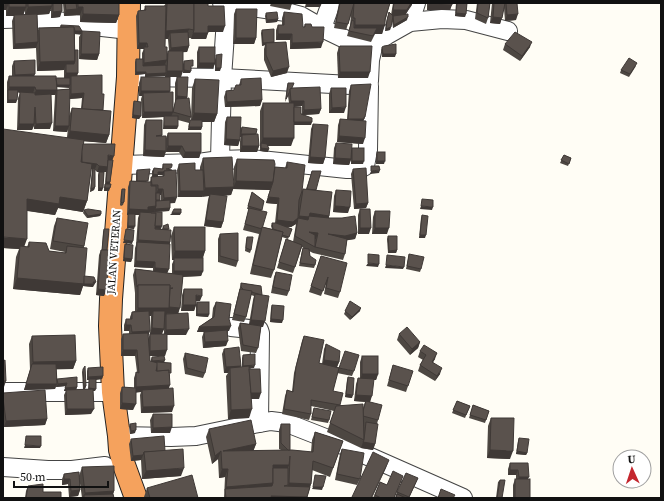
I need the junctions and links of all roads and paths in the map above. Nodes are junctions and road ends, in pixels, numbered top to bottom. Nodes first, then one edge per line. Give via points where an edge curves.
1 (129, 3) edge
2 (222, 3) edge
3 (301, 3) edge
4 (331, 3) edge
5 (416, 3) edge
6 (227, 4) edge
7 (3, 19) edge
8 (410, 22) junction
9 (316, 24) junction
10 (129, 30) junction
11 (508, 31) dead end
12 (373, 47) junction
13 (128, 77) junction
14 (222, 78) junction
15 (369, 86) junction
16 (116, 155) junction
17 (220, 160) junction
18 (231, 326) edge
19 (3, 392) edge
20 (113, 392) junction
21 (259, 423) junction
22 (118, 436) junction
23 (124, 465) junction
24 (3, 467) edge
25 (431, 492) edge
26 (136, 498) edge
27 (463, 498) edge

1 - 10 highway, JALAN VETERAN
2 - 6 street
3 - 9 street
4 - 9 street
5 - 8 street
6 - 9 street via 286,12
6 - 14 street
7 - 10 street via 35,18
8 - 11 street via 466,20
8 - 12 street via 379,40
9 - 12 street via 349,41
10 - 13 highway, JALAN VETERAN
12 - 15 street
13 - 14 street
13 - 16 highway, JALAN VETERAN
14 - 15 street
14 - 17 street
15 - 17 street via 368,150 365,166 360,169 252,159
16 - 17 street via 198,163
16 - 20 highway, JALAN VETERAN via 110,299
18 - 21 street via 260,332
19 - 20 street
20 - 22 highway, JALAN VETERAN
21 - 22 street via 196,436
21 - 25 street via 287,422 343,445
22 - 23 highway, JALAN VETERAN
23 - 24 street via 72,470
23 - 26 highway, JALAN VETERAN
25 - 27 street

